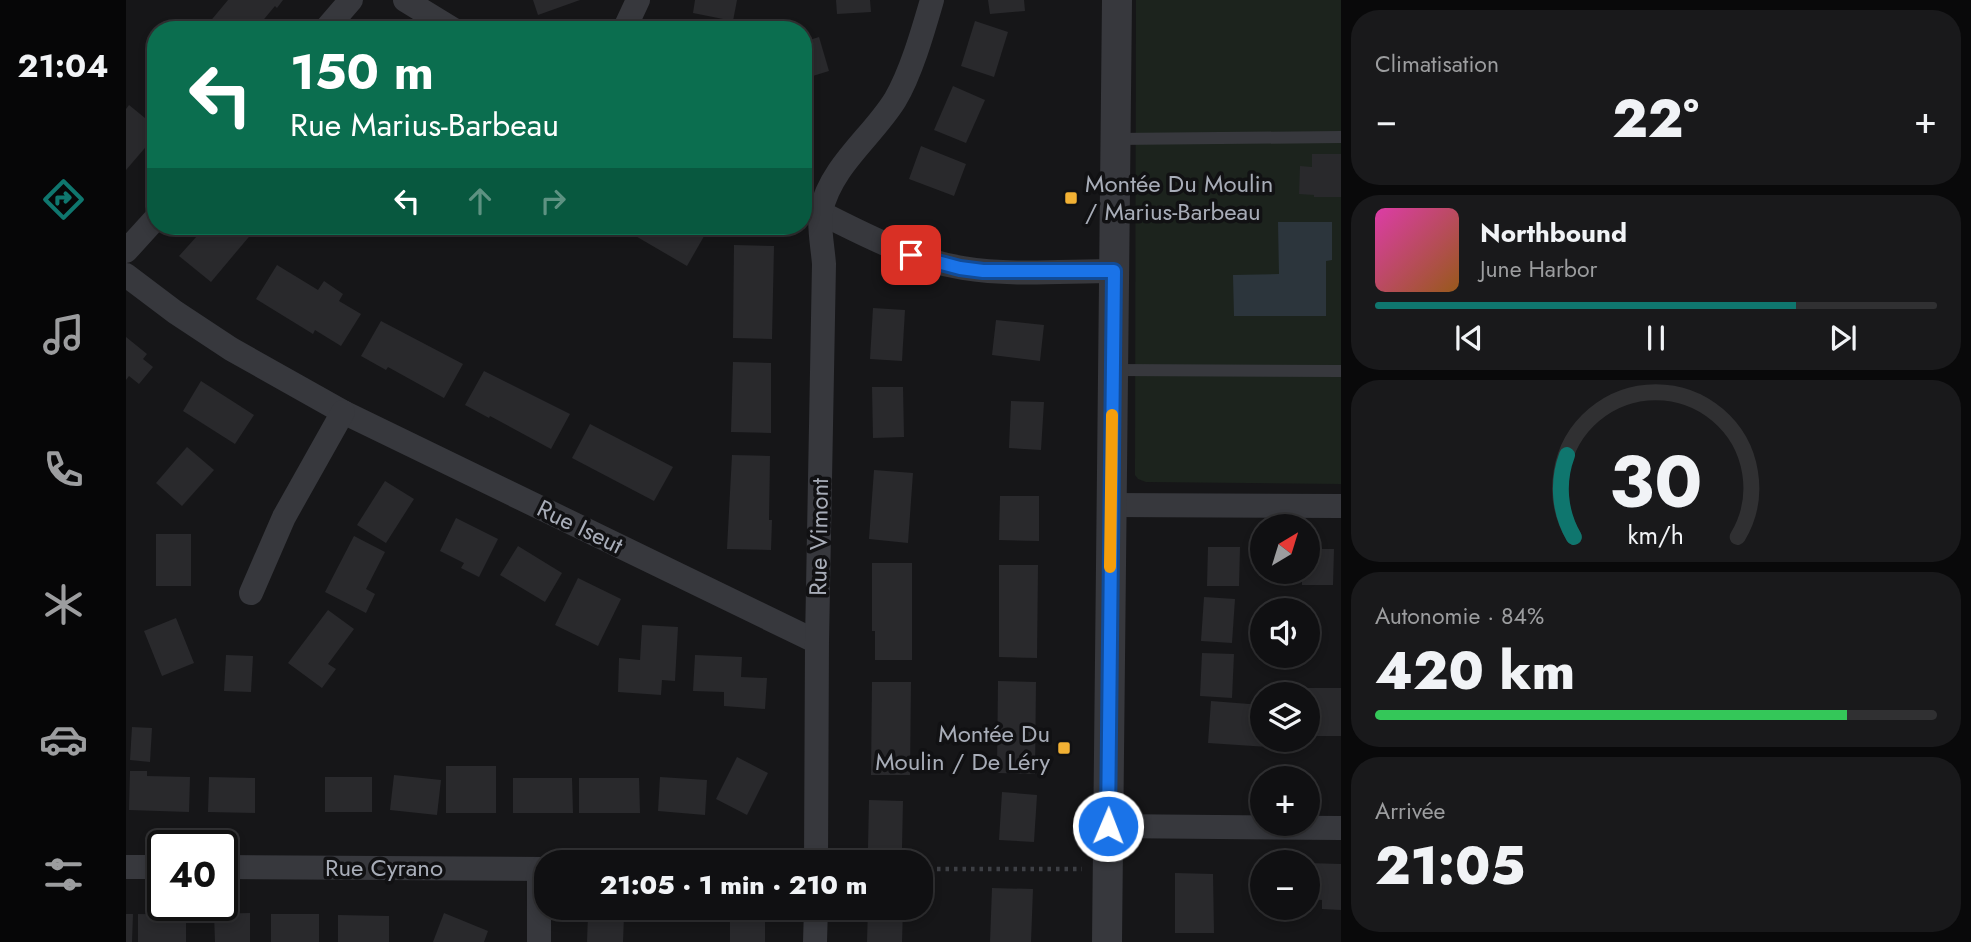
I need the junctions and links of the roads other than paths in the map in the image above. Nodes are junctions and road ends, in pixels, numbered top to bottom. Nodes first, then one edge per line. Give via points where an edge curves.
1 (351, 0) edge
2 (405, 0) edge
3 (638, 0) edge
4 (932, 0) edge
5 (1117, 0) edge
6 (333, 21) edge
7 (439, 21) edge
8 (628, 21) edge
9 (1341, 137) edge
10 (1115, 139) junction
11 (812, 208) edge
12 (147, 228) edge
13 (126, 251) edge
14 (1114, 271) junction
15 (126, 275) edge
16 (1113, 370) junction
17 (1341, 371) edge
18 (343, 412) junction
19 (1111, 505) junction
20 (1341, 506) edge
21 (251, 593) dead end
22 (817, 642) junction
23 (1108, 826) junction
24 (1341, 828) edge
25 (816, 850) edge
26 (126, 867) edge
27 (147, 867) edge
28 (238, 867) edge
29 (534, 869) edge
30 (540, 920) edge
31 (816, 920) edge
32 (539, 942) edge
33 (815, 942) edge
34 (1107, 942) edge

1 - 6 street
2 - 7 street
3 - 8 street
4 - 11 street via 897,97
5 - 10 street
9 - 10 lane
10 - 14 street
11 - 14 street via 911,255 960,268
11 - 22 street, Rue Vimont via 824,264
12 - 13 street
14 - 16 street
15 - 18 street, Rue Iseut via 231,349
16 - 17 lane
16 - 19 street
18 - 21 street via 284,517
18 - 22 street, Rue Iseut
19 - 20 street
19 - 23 street
22 - 25 street, Rue Vimont
23 - 24 street
23 - 34 street
26 - 27 street
28 - 29 street, Rue Cyrano
30 - 32 street
31 - 33 street

